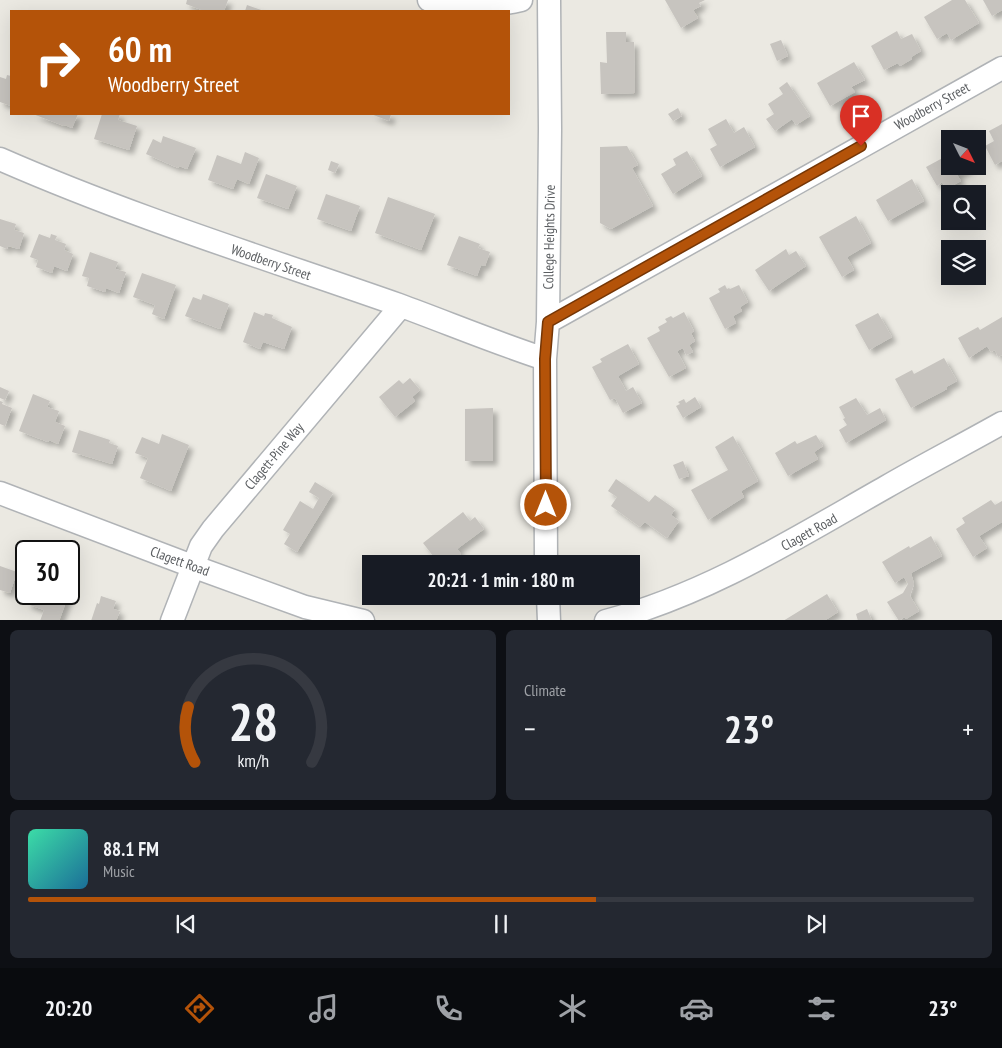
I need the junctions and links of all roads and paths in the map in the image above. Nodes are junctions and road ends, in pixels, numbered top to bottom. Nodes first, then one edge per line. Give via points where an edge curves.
1 (429, 0) edge
2 (521, 0) edge
3 (549, 0) edge
4 (1002, 68) edge
5 (0, 159) edge
6 (401, 306) junction
7 (548, 322) junction
8 (545, 359) junction
9 (1002, 423) edge
10 (0, 494) edge
11 (546, 555) edge
12 (192, 566) junction
13 (548, 605) edge
14 (172, 620) edge
15 (363, 620) edge
16 (549, 620) edge
17 (606, 620) edge

1 - 2 street via 479,6
3 - 7 street, College Heights Drive
4 - 7 street, Woodberry Street
5 - 6 street, Woodberry Street via 159,223
6 - 8 street, Woodberry Street
6 - 12 street, Clagett-Pine Way via 213,529
7 - 8 street, College Heights Drive
8 - 11 street, College Heights Drive
9 - 17 street, Clagett Road via 718,580 665,602
10 - 12 street, Clagett Road
12 - 14 street, Clagett-Pine Way
12 - 15 street, Clagett Road via 305,607
13 - 16 street

